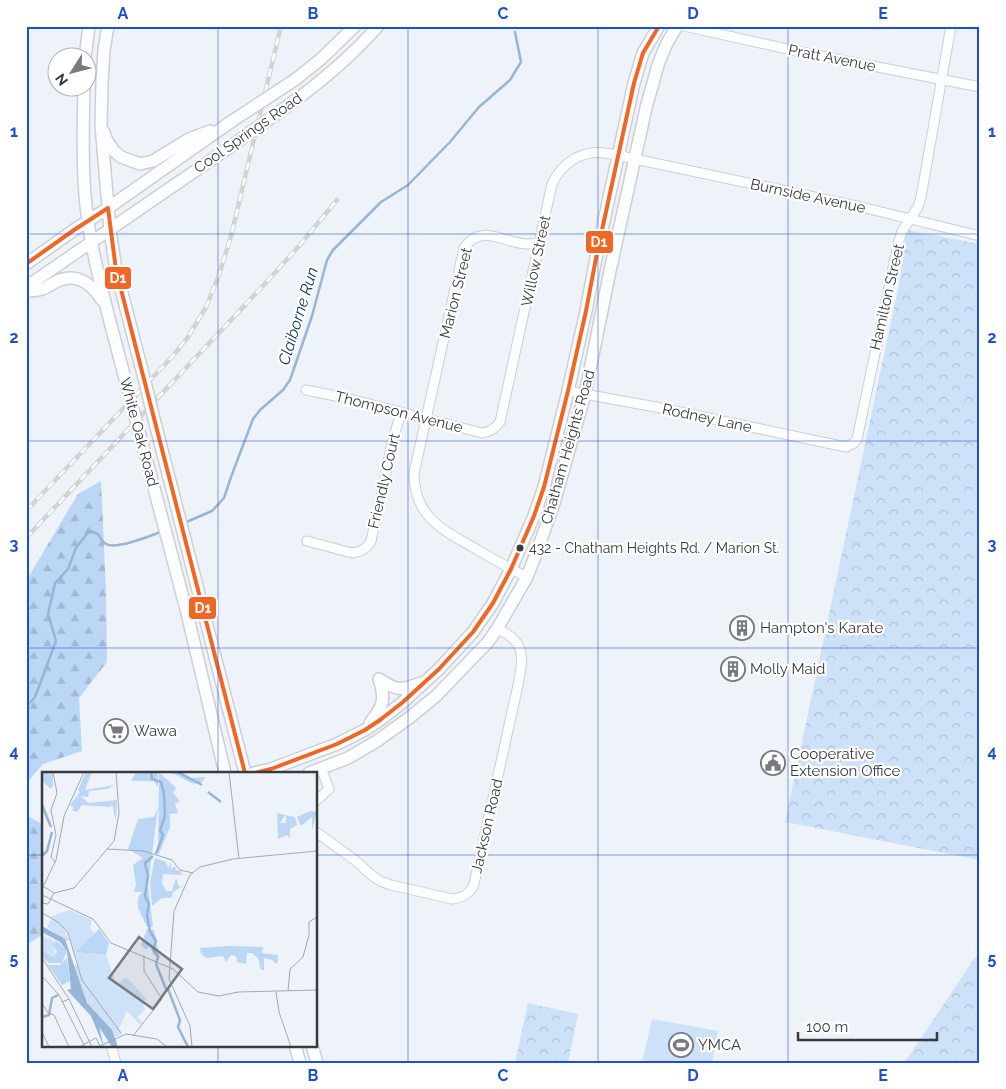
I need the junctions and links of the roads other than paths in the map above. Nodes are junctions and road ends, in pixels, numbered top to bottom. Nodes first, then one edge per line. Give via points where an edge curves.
1 (89, 26) edge
2 (108, 26) edge
3 (355, 26) edge
4 (378, 26) edge
5 (659, 26) edge
6 (677, 26) edge
7 (684, 26) edge
8 (951, 26) edge
9 (86, 48) edge
10 (941, 80) junction
11 (980, 87) edge
12 (84, 98) edge
13 (229, 123) junction
14 (101, 125) junction
15 (618, 156) junction
16 (635, 159) junction
17 (108, 208) junction
18 (88, 220) junction
19 (910, 220) junction
20 (110, 230) junction
21 (980, 236) edge
22 (92, 242) junction
23 (540, 242) junction
24 (26, 264) edge
25 (26, 289) edge
26 (105, 303) junction
27 (306, 390) dead end
28 (568, 391) junction
29 (585, 394) junction
30 (402, 412) junction
31 (426, 418) junction
32 (492, 430) joint
33 (846, 447) joint
34 (307, 541) dead end
35 (511, 569) junction
36 (527, 577) junction
37 (497, 629) junction
38 (427, 680) junction
39 (366, 730) junction
40 (321, 768) junction
41 (225, 772) edge
42 (245, 772) edge
43 (257, 772) edge
44 (311, 772) edge
45 (318, 798) edge
46 (318, 833) edge
47 (111, 1046) edge
48 (295, 1046) edge
49 (312, 1046) edge
50 (116, 1063) edge
51 (300, 1063) edge
52 (316, 1063) edge

1 - 9 main road
2 - 14 main road, White Oak Road
3 - 13 main road, Cool Springs Road, bridge via 296,79
4 - 20 main road, Cool Springs Road, bridge via 326,77
5 - 15 main road, Chatham Heights Road via 638,68
6 - 16 main road, Chatham Heights Road via 658,65
7 - 10 street, Pratt Avenue
8 - 10 street, Hamilton Street
10 - 11 street, Pratt Avenue
10 - 19 street, Hamilton Street via 921,197
12 - 18 main road, White Oak Road via 83,174
13 - 14 main road via 189,139 153,161 140,164 114,151
13 - 17 main road, Cool Springs Road
14 - 17 main road, White Oak Road
15 - 16 street, Willow Street
15 - 23 street, Willow Street via 586,154 562,169 552,184
15 - 28 main road, Chatham Heights Road
16 - 19 street, Burnside Avenue
16 - 29 main road, Chatham Heights Road
17 - 18 main road, Cool Springs Road
17 - 20 main road, White Oak Road
18 - 22 main road, White Oak Road
18 - 24 main road, Cool Springs Road
19 - 21 street, Burnside Avenue
19 - 33 street, Hamilton Street via 898,244 857,439
20 - 22 main road, Cool Springs Road
20 - 42 main road, White Oak Road, bridge via 129,323
22 - 25 main road, Cool Springs Road
22 - 26 main road, White Oak Road
23 - 31 street, Marion Street via 518,244 481,235 474,237 464,248
23 - 32 street, Willow Street via 500,422
25 - 26 main road via 41,290 70,278 85,281
26 - 41 main road, White Oak Road, bridge via 186,609
27 - 30 street, Thompson Avenue
28 - 29 street, Rodney Lane
28 - 35 main road, Chatham Heights Road via 544,487
29 - 33 street, Rodney Lane
29 - 36 main road, Chatham Heights Road via 554,503
30 - 31 street, Thompson Avenue
30 - 34 street, Friendly Court via 390,447 371,541 364,550 352,553
31 - 32 street, Thompson Avenue via 482,433
31 - 35 street via 414,473 420,504 436,524
35 - 36 street
35 - 38 main road, Chatham Heights Road via 473,632
36 - 37 main road, Chatham Heights Road
37 - 40 main road, Chatham Heights Road via 455,677 410,718 348,758
37 - 46 street, Jackson Road via 507,633 520,648 521,670 472,889 459,899 452,899 391,885 370,874
38 - 39 main road, Chatham Heights Road via 397,708
38 - 39 main road via 398,689 379,679 383,702
39 - 43 main road, Chatham Heights Road via 337,744
40 - 44 main road, Chatham Heights Road
40 - 45 street via 329,789
47 - 50 street
48 - 51 main road
49 - 52 main road

